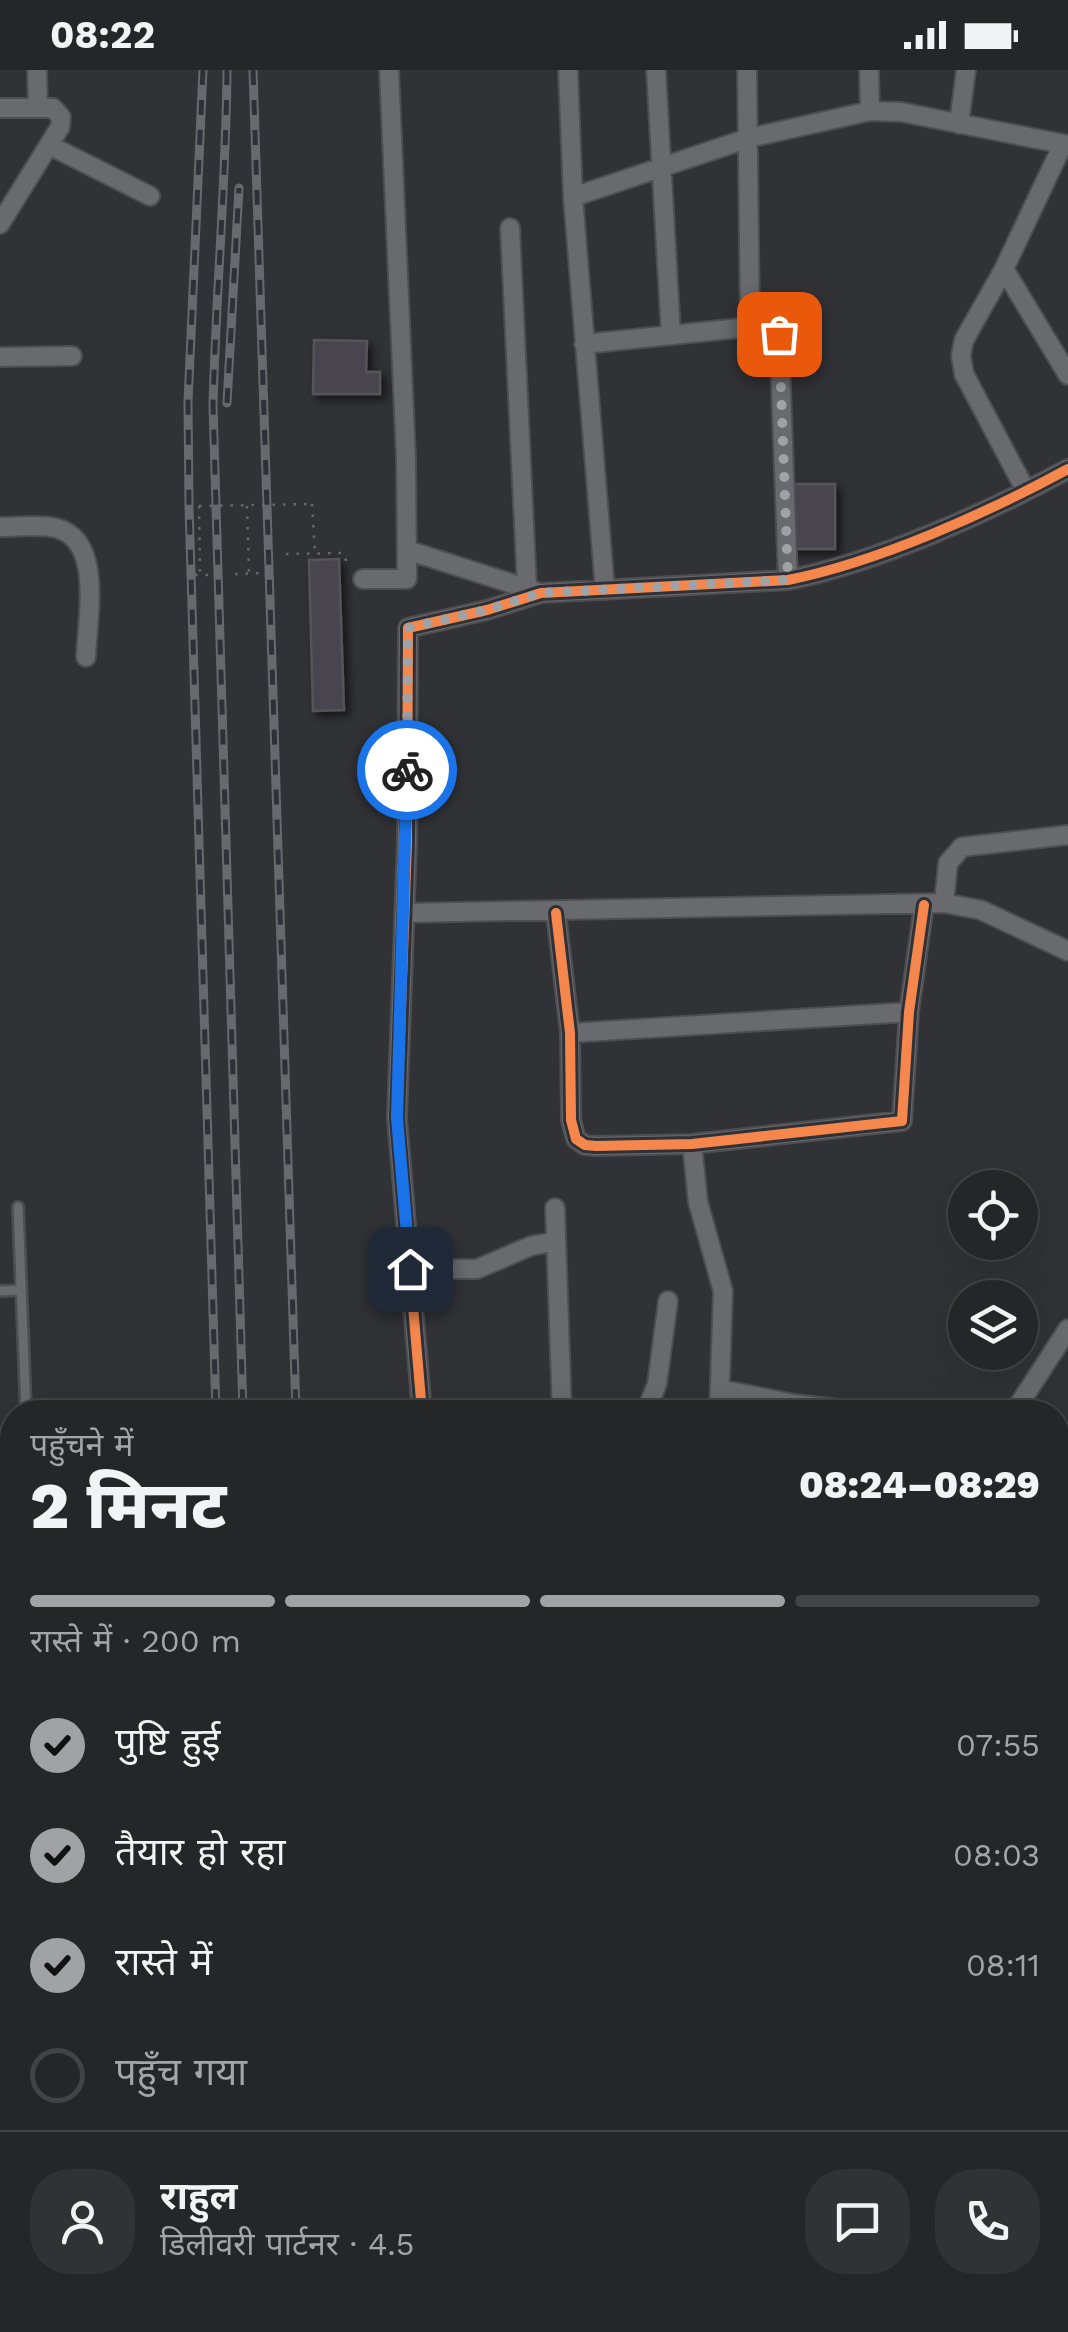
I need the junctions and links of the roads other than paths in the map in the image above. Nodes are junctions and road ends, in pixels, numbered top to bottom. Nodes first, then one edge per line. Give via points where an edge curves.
1 (37, 70) edge
2 (390, 70) edge
3 (568, 70) edge
4 (656, 70) edge
5 (746, 70) edge
6 (869, 70) edge
7 (966, 70) edge
8 (0, 108) edge
9 (38, 108) junction
10 (870, 111) junction
11 (959, 124) junction
12 (749, 138) junction
13 (48, 144) junction
14 (1066, 144) edge
15 (661, 168) junction
16 (150, 196) dead end
17 (573, 197) junction
18 (0, 224) edge
19 (510, 228) dead end
20 (1004, 269) junction
21 (750, 327) junction
22 (671, 335) junction
23 (584, 344) junction
24 (72, 356) dead end
25 (0, 357) edge
26 (1068, 375) edge
27 (1068, 469) edge
28 (1026, 490) junction
29 (0, 527) edge
30 (407, 550) junction
31 (362, 579) road end
32 (788, 580) junction
33 (534, 590) junction
34 (605, 590) junction
35 (86, 657) dead end
36 (1068, 835) edge
37 (944, 904) junction
38 (924, 905) junction
39 (404, 913) junction
40 (556, 913) junction
41 (1068, 951) edge
42 (909, 1012) junction
43 (570, 1033) junction
44 (692, 1144) junction
45 (18, 1207) dead end
46 (555, 1208) dead end
47 (556, 1242) junction
48 (410, 1269) junction
49 (0, 1290) edge
50 (21, 1290) junction
51 (668, 1300) dead end
52 (1068, 1329) edge
53 (720, 1389) junction
54 (26, 1400) edge
55 (421, 1400) edge
56 (562, 1400) edge
57 (651, 1400) edge
58 (720, 1400) edge
59 (762, 1400) edge
60 (1022, 1400) edge

1 - 9 street
2 - 30 street
3 - 17 street
4 - 15 street
5 - 12 street
6 - 10 street
7 - 11 street
8 - 9 street
9 - 13 street via 53,108 61,117
10 - 11 street
10 - 12 street
11 - 14 street
12 - 15 street
12 - 21 street
13 - 16 street
13 - 18 street
14 - 20 street
15 - 17 street
15 - 22 street
17 - 23 street
19 - 33 street
20 - 26 street
20 - 28 street via 964,340 962,367
21 - 22 street
21 - 32 street via 774,329 782,342
22 - 23 street
23 - 34 street
24 - 25 street
27 - 28 street
28 - 32 street via 876,556
29 - 35 street via 56,528 78,540 88,560
30 - 31 street via 407,579
30 - 33 street
32 - 34 street
33 - 34 street
33 - 39 street via 487,610 408,628
36 - 37 street via 962,847 948,863
37 - 38 street
37 - 41 street via 982,910
38 - 40 street
38 - 42 street
39 - 40 street
39 - 48 street via 397,1118
40 - 43 street
42 - 43 street
42 - 44 street via 899,1123
43 - 44 street via 576,1139 596,1146
44 - 53 street via 698,1202 722,1291
45 - 50 lane
46 - 47 street
47 - 48 street via 477,1269
47 - 56 street
48 - 55 street
49 - 50 lane
50 - 54 lane
51 - 57 street
52 - 60 street
53 - 58 street
53 - 59 street

